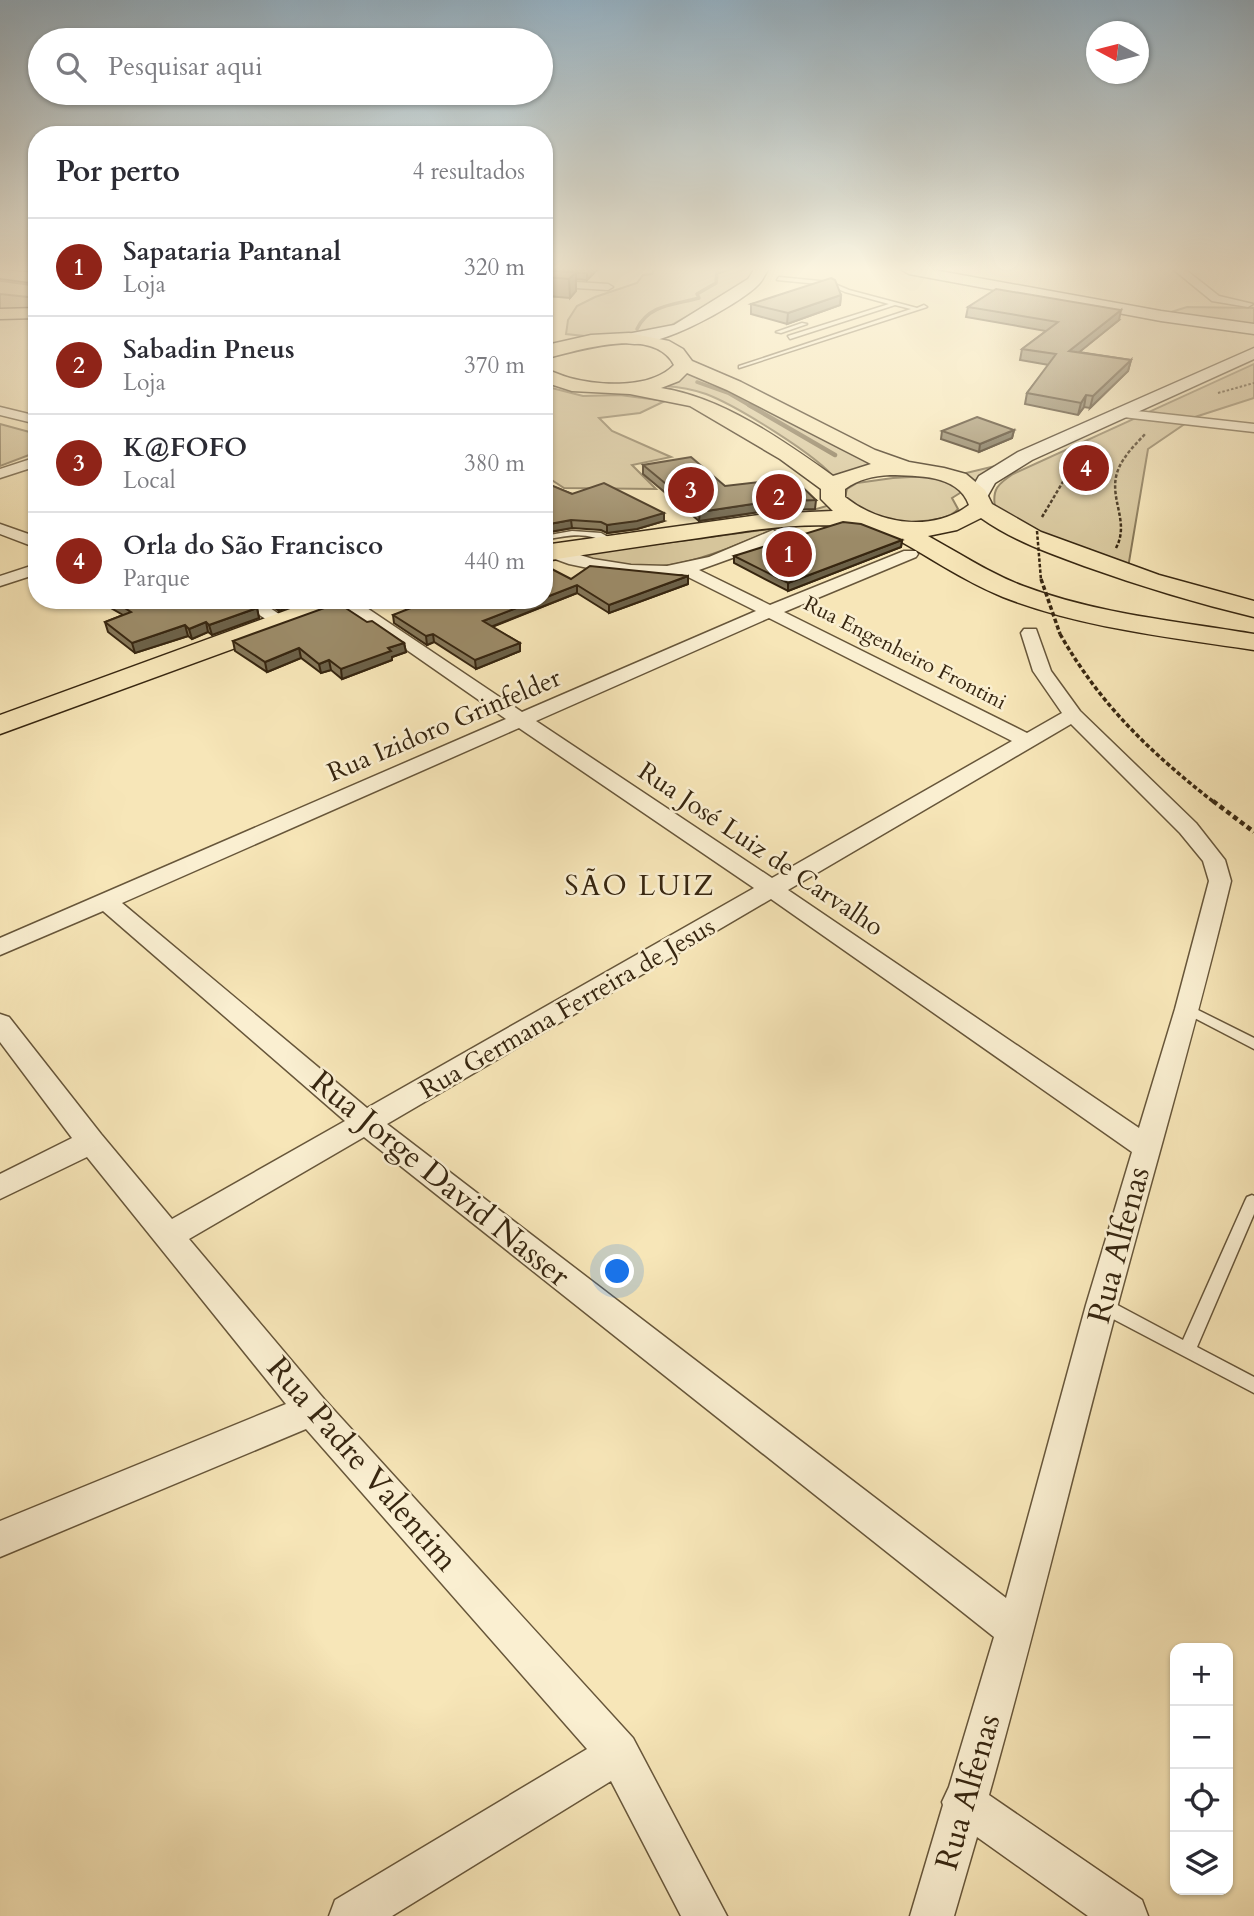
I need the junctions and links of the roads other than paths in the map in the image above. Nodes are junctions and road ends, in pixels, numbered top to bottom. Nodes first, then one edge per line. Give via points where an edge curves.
1 (681, 359) joint
2 (764, 359) edge
3 (1240, 359) edge
4 (741, 367) dead end
5 (553, 378) edge
6 (614, 388) junction
7 (0, 411) edge
8 (1119, 413) junction
9 (28, 418) edge
10 (1254, 428) edge
11 (1025, 456) junction
12 (28, 464) edge
13 (920, 470) junction
14 (0, 474) edge
15 (833, 493) junction
16 (980, 501) junction
17 (865, 521) junction
18 (893, 527) junction
19 (769, 528) junction
20 (0, 529) edge
21 (28, 540) edge
22 (553, 547) edge
23 (553, 551) edge
24 (910, 554) dead end
25 (685, 569) junction
26 (28, 572) edge
27 (0, 581) edge
28 (260, 609) edge
29 (317, 609) edge
30 (355, 609) edge
31 (1254, 609) edge
32 (771, 611) junction
33 (1254, 621) edge
34 (282, 622) junction
35 (1030, 634) dead end
36 (1254, 636) edge
37 (1254, 642) edge
38 (1073, 715) junction
39 (522, 721) junction
40 (0, 725) edge
41 (1029, 742) junction
42 (773, 890) junction
43 (103, 900) junction
44 (0, 947) edge
45 (1188, 1009) junction
46 (0, 1023) edge
47 (1254, 1044) edge
48 (366, 1123) junction
49 (91, 1142) junction
50 (1146, 1147) junction
51 (0, 1187) edge
52 (1252, 1201) dead end
53 (169, 1236) junction
54 (1102, 1305) junction
55 (1187, 1350) junction
56 (1254, 1385) edge
57 (312, 1409) junction
58 (0, 1539) edge
59 (1016, 1630) junction
60 (618, 1753) junction
61 (963, 1802) junction
62 (351, 1916) edge
63 (705, 1916) edge
64 (932, 1916) edge
65 (1126, 1916) edge

1 - 6 main road via 673,376
1 - 13 main road via 867,455
2 - 4 lane
3 - 8 street
5 - 6 main road via 577,386
6 - 15 main road via 697,402 788,454
7 - 9 street
8 - 10 street
8 - 11 street
11 - 13 street via 979,468
11 - 16 street via 986,480
12 - 14 street
13 - 15 main road via 864,471 844,478
13 - 16 main road via 966,484
15 - 17 main road via 844,511
15 - 19 main road
16 - 18 main road via 971,518 951,525
16 - 31 main road via 997,519 1039,541 1142,579
17 - 18 main road
17 - 19 main road via 819,517
18 - 37 main road via 984,578 1037,600
19 - 22 main road
19 - 25 street via 768,540
20 - 21 street
23 - 25 street via 582,562
24 - 32 street, Rua Izidoro Grinfelder
25 - 32 street, Rua Engenheiro Frontini
26 - 27 street
28 - 34 street
29 - 34 main road
30 - 39 street, Rua José Luiz de Carvalho
32 - 39 street, Rua Izidoro Grinfelder
32 - 41 street, Rua Engenheiro Frontini
33 - 36 main road via 1250,627
34 - 40 main road
35 - 38 street, Rua Alfenas via 1042,671
38 - 41 street, Rua Germana Ferreira de Jesus
38 - 45 street, Rua Alfenas via 1188,828 1214,860 1220,881
39 - 42 street, Rua José Luiz de Carvalho
39 - 43 street, Rua Izidoro Grinfelder
41 - 42 street, Rua Germana Ferreira de Jesus
42 - 48 street, Rua Germana Ferreira de Jesus
42 - 50 street, Rua José Luiz de Carvalho
43 - 44 street, Rua Izidoro Grinfelder
43 - 48 street, Rua Jorge David Nasser
45 - 47 lane
45 - 50 street, Rua Alfenas
46 - 49 street, Rua Padre Valentim
48 - 53 street, Rua Germana Ferreira de Jesus
48 - 59 street, Rua Jorge David Nasser
49 - 51 street
49 - 53 street, Rua Padre Valentim
50 - 54 street, Rua Alfenas
52 - 55 lane
53 - 57 street, Rua Padre Valentim
54 - 55 lane
54 - 59 street, Rua Alfenas
55 - 56 lane
57 - 58 street
57 - 60 street, Rua Padre Valentim
59 - 61 street, Rua Alfenas
60 - 62 street
60 - 63 street, Rua Padre Valentim
61 - 64 street, Rua Alfenas
61 - 65 street

